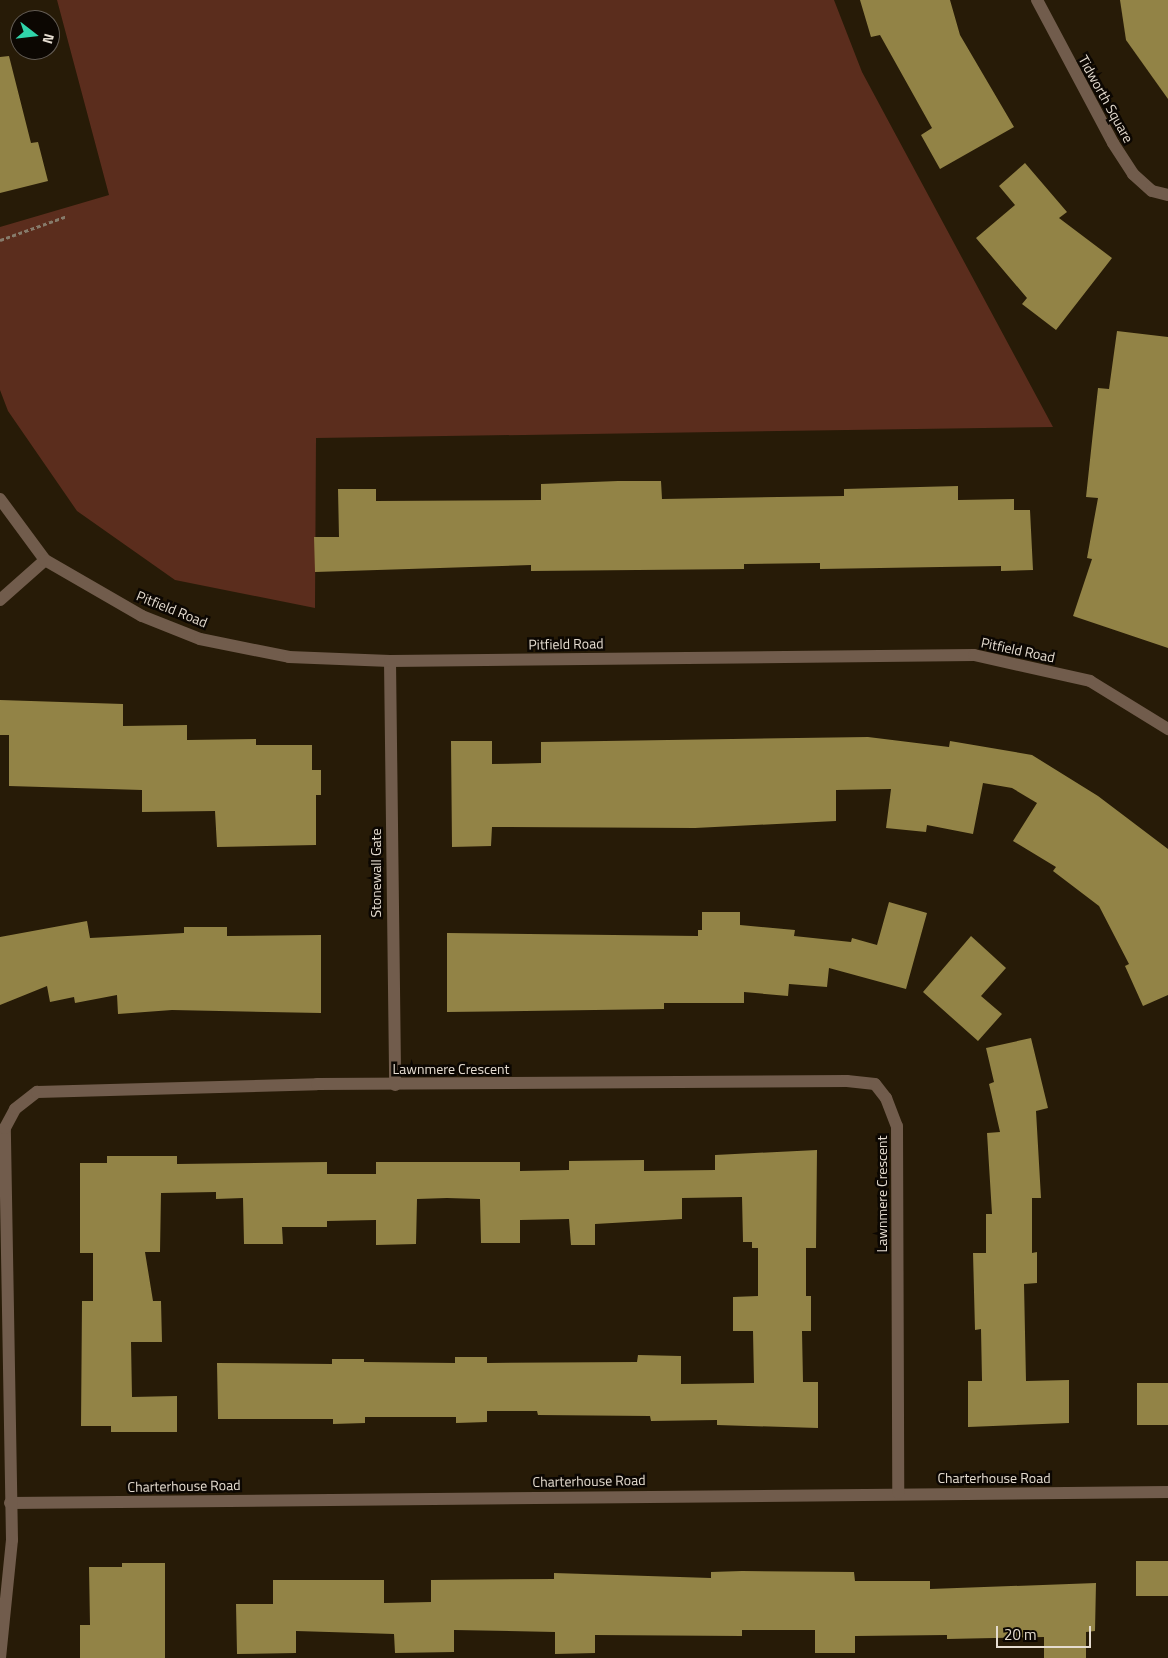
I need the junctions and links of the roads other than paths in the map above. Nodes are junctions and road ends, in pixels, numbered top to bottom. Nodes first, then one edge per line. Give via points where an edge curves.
1 (1037, 0) edge
2 (1168, 195) edge
3 (0, 499) edge
4 (44, 560) junction
5 (0, 600) edge
6 (390, 661) junction
7 (1168, 729) edge
8 (395, 1085) junction
9 (1168, 1492) edge
10 (898, 1493) junction
11 (10, 1503) junction
12 (3, 1620) edge
13 (0, 1658) edge

1 - 2 street, Tidworth Square via 1128,166 1152,190
3 - 4 street, Pitfield Road
4 - 5 street
4 - 6 street, Pitfield Road via 142,616 200,639 304,659
6 - 7 street, Pitfield Road via 974,655 1090,681
6 - 8 street, Stonewall Gate
8 - 10 street, Lawnmere Crescent via 847,1080 875,1084 886,1098 897,1126
8 - 11 street, Lawnmere Crescent via 37,1092 15,1109 5,1128
9 - 10 street, Charterhouse Road
10 - 11 street, Charterhouse Road
11 - 12 street, Lawnmere Crescent
12 - 13 street, Lawnmere Crescent

